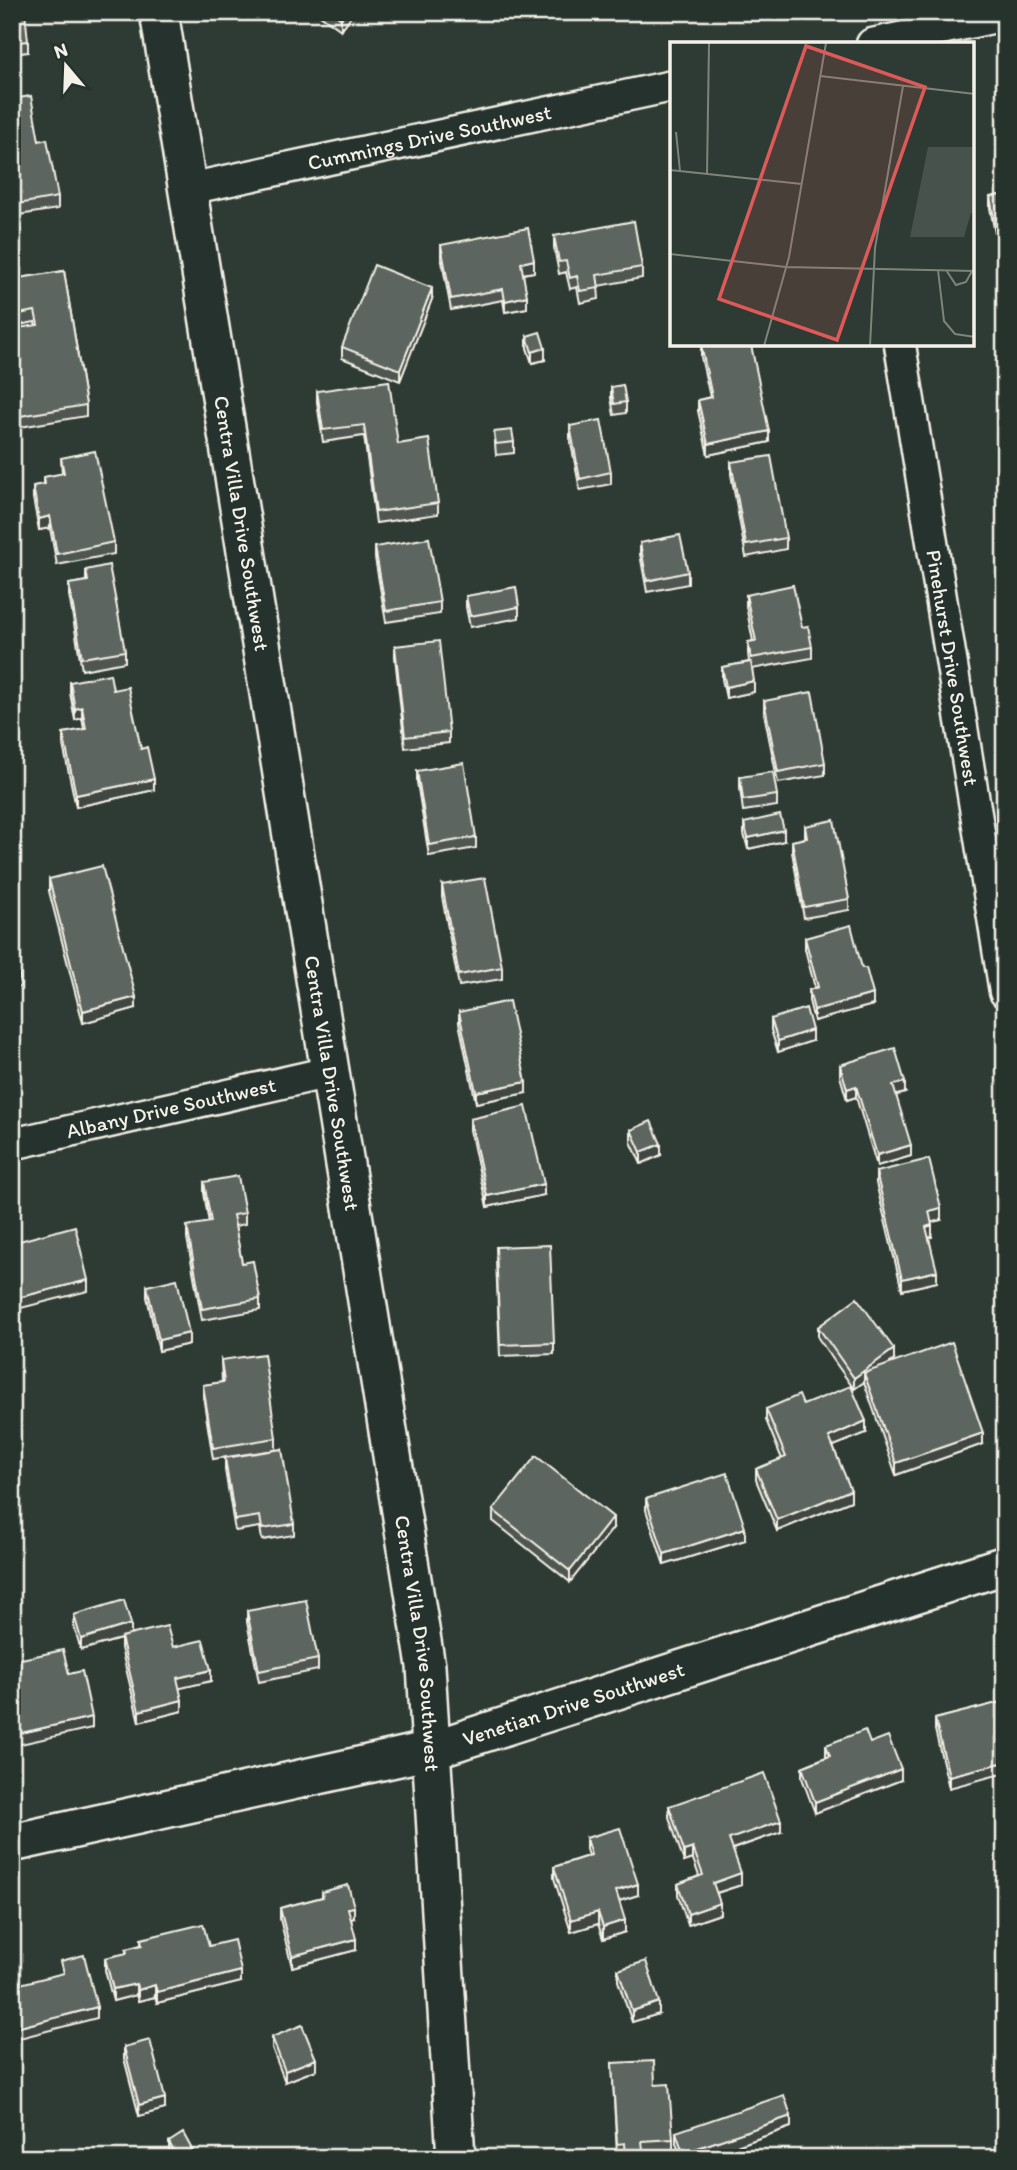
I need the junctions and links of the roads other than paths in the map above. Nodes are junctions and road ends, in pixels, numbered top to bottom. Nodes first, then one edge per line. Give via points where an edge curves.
1 (159, 12) edge
2 (1005, 15) edge
3 (881, 42) edge
4 (670, 86) edge
5 (188, 189) junction
6 (900, 346) edge
7 (1005, 992) edge
8 (330, 1072) junction
9 (12, 1144) edge
10 (1005, 1565) edge
11 (431, 1750) junction
12 (12, 1843) edge
13 (456, 2158) edge

1 - 5 street, Centra Villa Drive Southwest
2 - 3 street
4 - 5 street, Cummings Drive Southwest
5 - 8 street, Centra Villa Drive Southwest
6 - 7 street, Pinehurst Drive Southwest
8 - 9 street, Albany Drive Southwest
8 - 11 street, Centra Villa Drive Southwest via 426,1666
10 - 11 street, Venetian Drive Southwest
11 - 12 street, Venetian Drive Southwest
11 - 13 street, Centra Villa Drive Southwest

